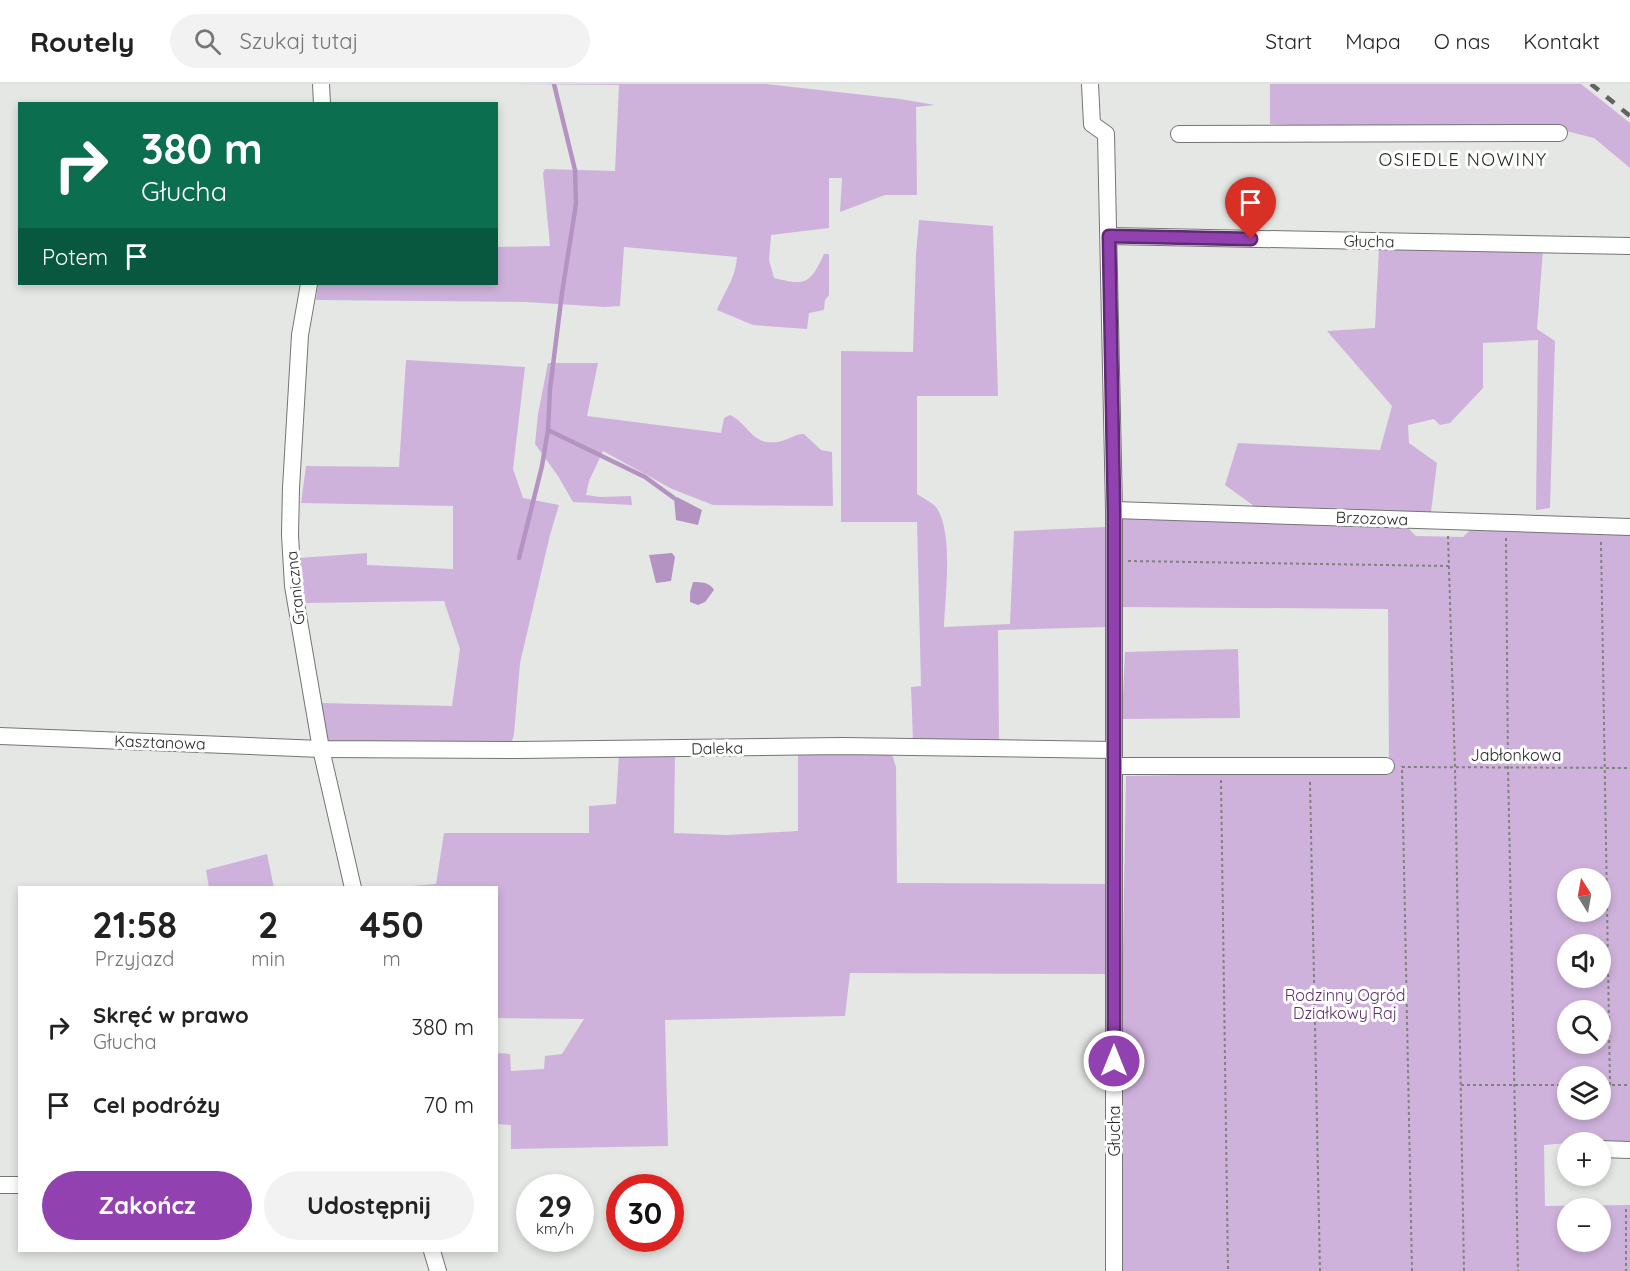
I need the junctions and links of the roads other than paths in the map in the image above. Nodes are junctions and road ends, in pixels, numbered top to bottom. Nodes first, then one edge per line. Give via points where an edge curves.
1 (321, 84) edge
2 (1090, 84) edge
3 (322, 102) edge
4 (1179, 134) dead end
5 (1559, 134) dead end
6 (1109, 236) junction
7 (1630, 246) edge
8 (309, 285) edge
9 (1114, 510) junction
10 (1630, 527) edge
11 (0, 736) edge
12 (321, 749) junction
13 (1114, 758) junction
14 (1394, 766) road end
15 (352, 886) edge
16 (1611, 1149) edge
17 (1630, 1150) edge
18 (0, 1185) edge
19 (18, 1185) edge
20 (432, 1252) edge
21 (438, 1271) edge
22 (1114, 1271) edge

1 - 3 street
2 - 6 street, Głucha via 1092,124 1106,134
4 - 5 street
6 - 7 street, Głucha
6 - 9 street, Głucha
8 - 12 street, Graniczna via 300,334 290,535 293,586
9 - 10 street, Brzozowa
9 - 13 street, Głucha
11 - 12 street, Kasztanowa
12 - 13 street, Daleka via 842,746
12 - 15 street, Graniczna
13 - 14 street, Daleka
13 - 22 street, Głucha
16 - 17 street
18 - 19 street
20 - 21 street

